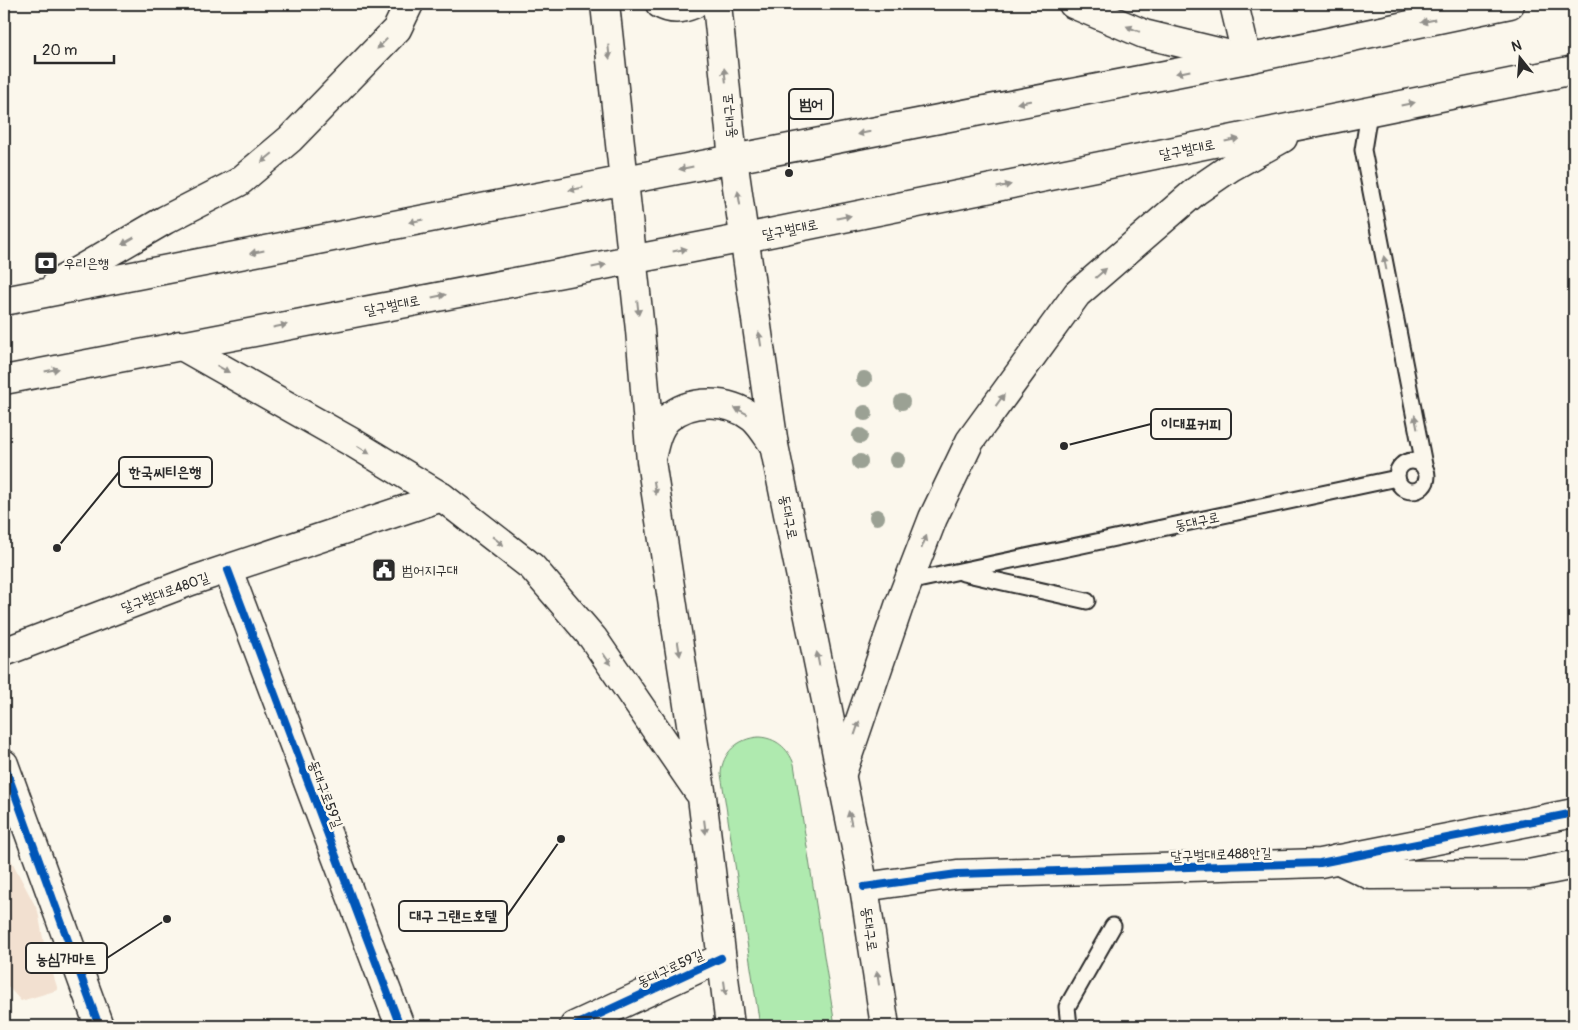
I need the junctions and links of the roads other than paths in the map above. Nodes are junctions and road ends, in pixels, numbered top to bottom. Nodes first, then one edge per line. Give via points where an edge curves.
1 (410, 4) edge
2 (605, 4) edge
3 (660, 4) edge
4 (694, 4) edge
5 (717, 4) edge
6 (1073, 4) edge
7 (1234, 4) edge
8 (1510, 4) edge
9 (1248, 59) junction
10 (1574, 70) edge
11 (1369, 113) junction
12 (1305, 126) junction
13 (733, 159) junction
14 (624, 180) junction
15 (745, 238) junction
16 (632, 260) junction
17 (39, 294) junction
18 (4, 301) edge
19 (180, 345) junction
20 (4, 380) edge
21 (774, 445) junction
22 (651, 461) junction
23 (442, 497) junction
24 (228, 570) junction
25 (959, 572) junction
26 (908, 582) junction
27 (1087, 602) dead end
28 (5, 649) edge
29 (4, 764) edge
30 (841, 774) junction
31 (702, 796) junction
32 (1574, 813) edge
33 (1338, 860) junction
34 (1574, 865) edge
35 (864, 887) junction
36 (1113, 926) dead end
37 (721, 958) junction
38 (99, 1026) edge
39 (400, 1026) edge
40 (574, 1026) edge
41 (730, 1026) edge
42 (885, 1026) edge
43 (1069, 1026) edge

1 -> 17 main road via 397,29 290,139 239,182 165,220
2 -> 14 main road
3 - 4 main road via 682,9
13 -> 5 main road, 동대구로
9 -> 6 main road via 1144,34
7 - 9 main road
8 -> 9 main road
9 -> 13 main road
11 -> 10 main road, 달구벌대로
11 - 12 main road, 달구벌대로
25 -> 11 lane, 동대구로 via 1397,478 1401,465 1408,462 1415,461 1425,470 1363,150
15 -> 12 main road, 달구벌대로
26 -> 12 main road via 933,518 970,441 1077,294 1196,191 1231,167
13 -> 14 main road
15 -> 13 main road, 동대구로
14 - 16 main road
14 -> 17 main road
16 -> 15 main road, 달구벌대로
21 -> 15 main road, 동대구로
19 -> 16 main road, 달구벌대로
16 -> 22 main road
17 - 18 main road
20 -> 19 main road, 달구벌대로
19 -> 23 main road
21 -> 22 main road via 754,419 738,409 720,404 701,404 683,409 667,419 656,436
30 -> 21 main road, 동대구로
22 -> 31 main road
23 - 24 main road, 달구벌대로480길
23 -> 31 main road via 532,567 593,638
24 - 28 main road, 달구벌대로480길
24 - 39 main road, 동대구로59길
25 - 26 lane, 동대구로
25 - 27 lane
30 -> 26 main road
29 - 38 main road
35 -> 30 main road, 동대구로
31 -> 37 main road
32 - 33 main road, 달구벌대로488안길
33 - 34 main road via 1370,875 1529,874
33 - 35 main road, 달구벌대로488안길 via 957,874
42 -> 35 main road, 동대구로
36 - 43 lane via 1067,1007
37 - 40 main road, 동대구로59길
37 -> 41 main road

